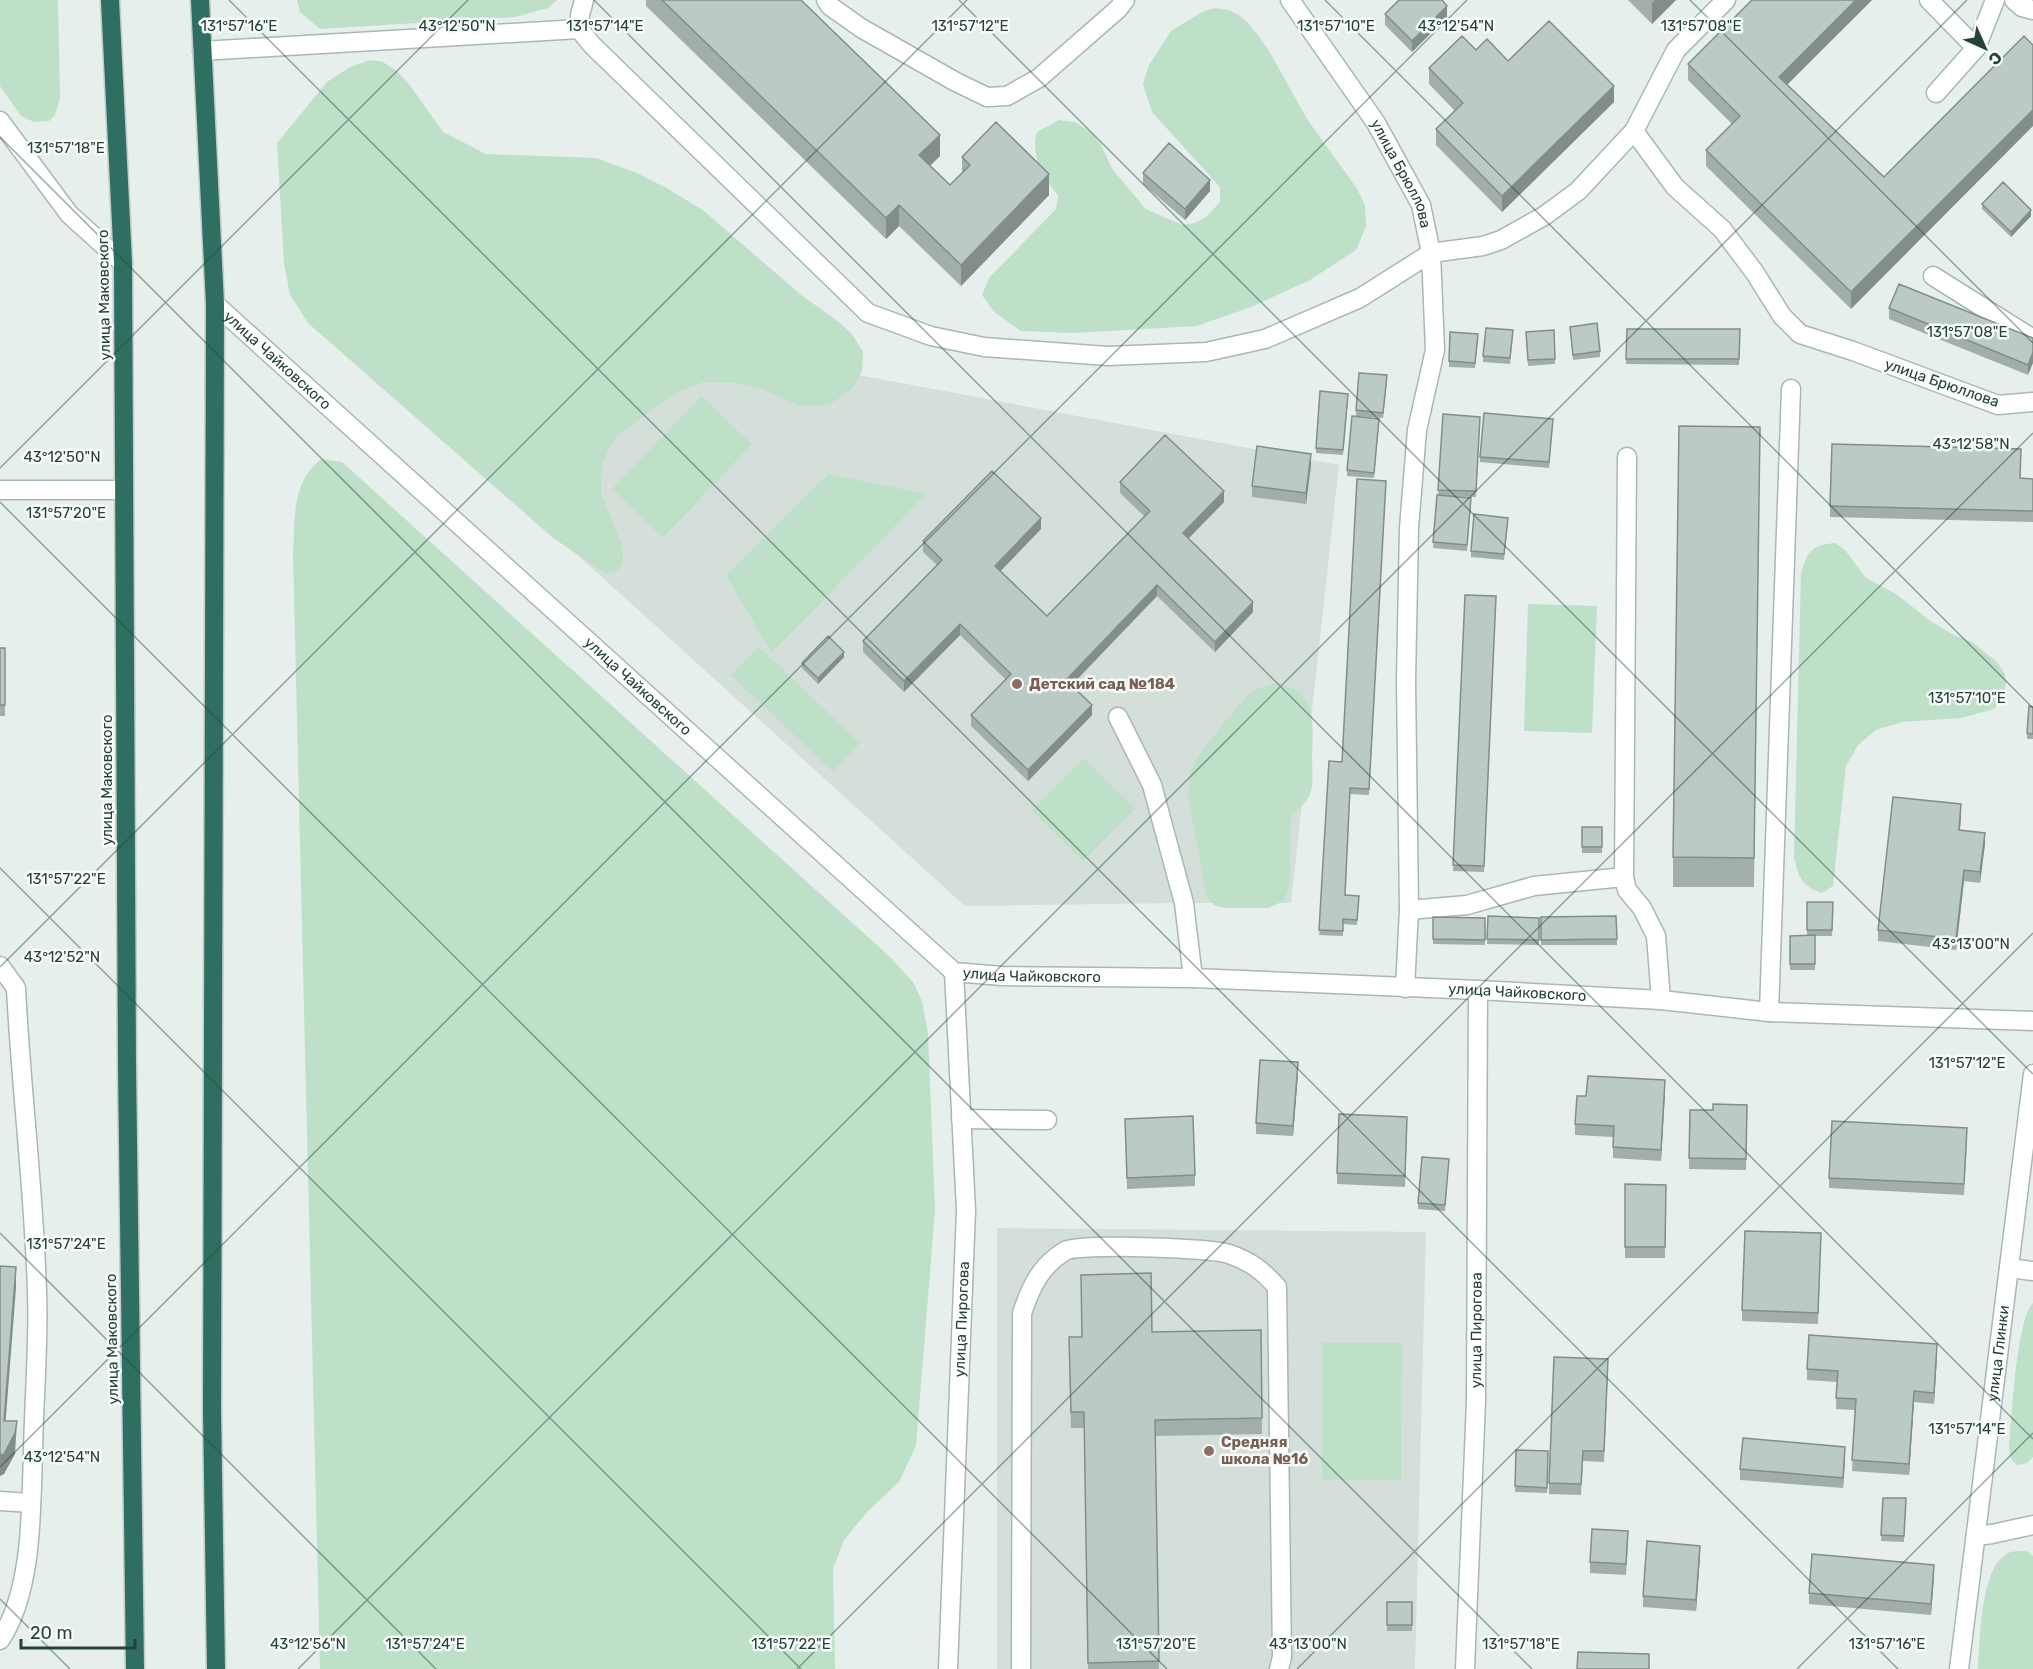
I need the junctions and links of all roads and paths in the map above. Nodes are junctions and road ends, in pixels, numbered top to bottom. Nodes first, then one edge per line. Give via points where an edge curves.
1 (110, 0) edge
2 (200, 0) edge
3 (584, 0) edge
4 (826, 0) edge
5 (1125, 0) edge
6 (1290, 0) edge
7 (1726, 0) edge
8 (1929, 0) edge
9 (1995, 0) edge
10 (2014, 0) edge
11 (2033, 10) edge
12 (579, 29) junction
13 (1976, 48) junction
14 (202, 51) junction
15 (1936, 93) dead end
16 (0, 121) edge
17 (1634, 131) junction
18 (1431, 253) junction
19 (123, 263) junction
20 (1933, 276) dead end
21 (215, 303) junction
22 (2033, 339) edge
23 (1791, 389) dead end
24 (2033, 402) edge
25 (1627, 457) dead end
26 (0, 490) edge
27 (123, 490) junction
28 (1118, 717) dead end
29 (1624, 877) junction
30 (1409, 910) junction
31 (0, 966) edge
32 (954, 972) junction
33 (1193, 978) junction
34 (1406, 988) junction
35 (1478, 990) junction
36 (1661, 1000) junction
37 (1770, 1012) junction
38 (2033, 1021) edge
39 (2033, 1074) edge
40 (961, 1119) junction
41 (1047, 1120) dead end
42 (2009, 1268) junction
43 (2033, 1271) edge
44 (0, 1501) edge
45 (31, 1503) junction
46 (2033, 1525) edge
47 (1976, 1536) junction
48 (0, 1640) edge
49 (135, 1669) edge
50 (216, 1669) edge
51 (948, 1669) edge
52 (1021, 1669) edge
53 (1279, 1669) edge
54 (1465, 1669) edge
55 (1959, 1669) edge

1 - 19 highway, улица Маковского
2 - 14 highway
3 - 12 street
4 - 5 street via 861,28 987,97 1007,96 1039,78
6 - 18 street, улица Брюллова via 1376,123 1421,205
7 - 17 street via 1676,50
8 - 13 street
9 - 13 street
10 - 11 street
12 - 14 street
12 - 18 street via 868,313 931,336 984,347 1107,356 1206,352 1265,339 1360,298
13 - 15 street
14 - 21 highway
16 - 19 street via 69,214
17 - 18 street via 1578,191 1544,216 1484,246
17 - 24 street, улица Брюллова via 1675,187 1722,229 1782,316 1800,334 1998,405
18 - 30 street, улица Брюллова via 1435,350 1417,430 1409,528
19 - 27 highway, улица Маковского
20 - 22 street
21 - 32 street, улица Чайковского
21 - 50 highway via 212,1411
23 - 37 street
25 - 29 street
26 - 27 street
27 - 49 highway, улица Маковского
28 - 33 street via 1152,785 1184,903
29 - 30 street via 1534,886 1467,905
29 - 36 street via 1627,890 1642,908 1656,936
30 - 34 street, улица Брюллова
31 - 45 street via 16,988 31,1192 37,1303
32 - 33 street, улица Чайковского
32 - 40 street, улица Пирогова
33 - 34 street, улица Чайковского
34 - 35 street, улица Чайковского
35 - 36 street, улица Чайковского
35 - 54 street, улица Пирогова via 1476,1401
36 - 37 street, улица Чайковского
37 - 38 street, улица Чайковского
39 - 42 street, улица Глинки
40 - 41 street
40 - 51 street, улица Пирогова via 966,1210
42 - 43 street
42 - 47 street, улица Глинки
44 - 45 street
45 - 48 street via 24,1582 11,1624
46 - 47 street
47 - 55 street, улица Глинки
52 - 53 street via 1025,1303 1032,1284 1067,1249 1166,1247 1227,1253 1264,1272 1277,1287 1282,1657

